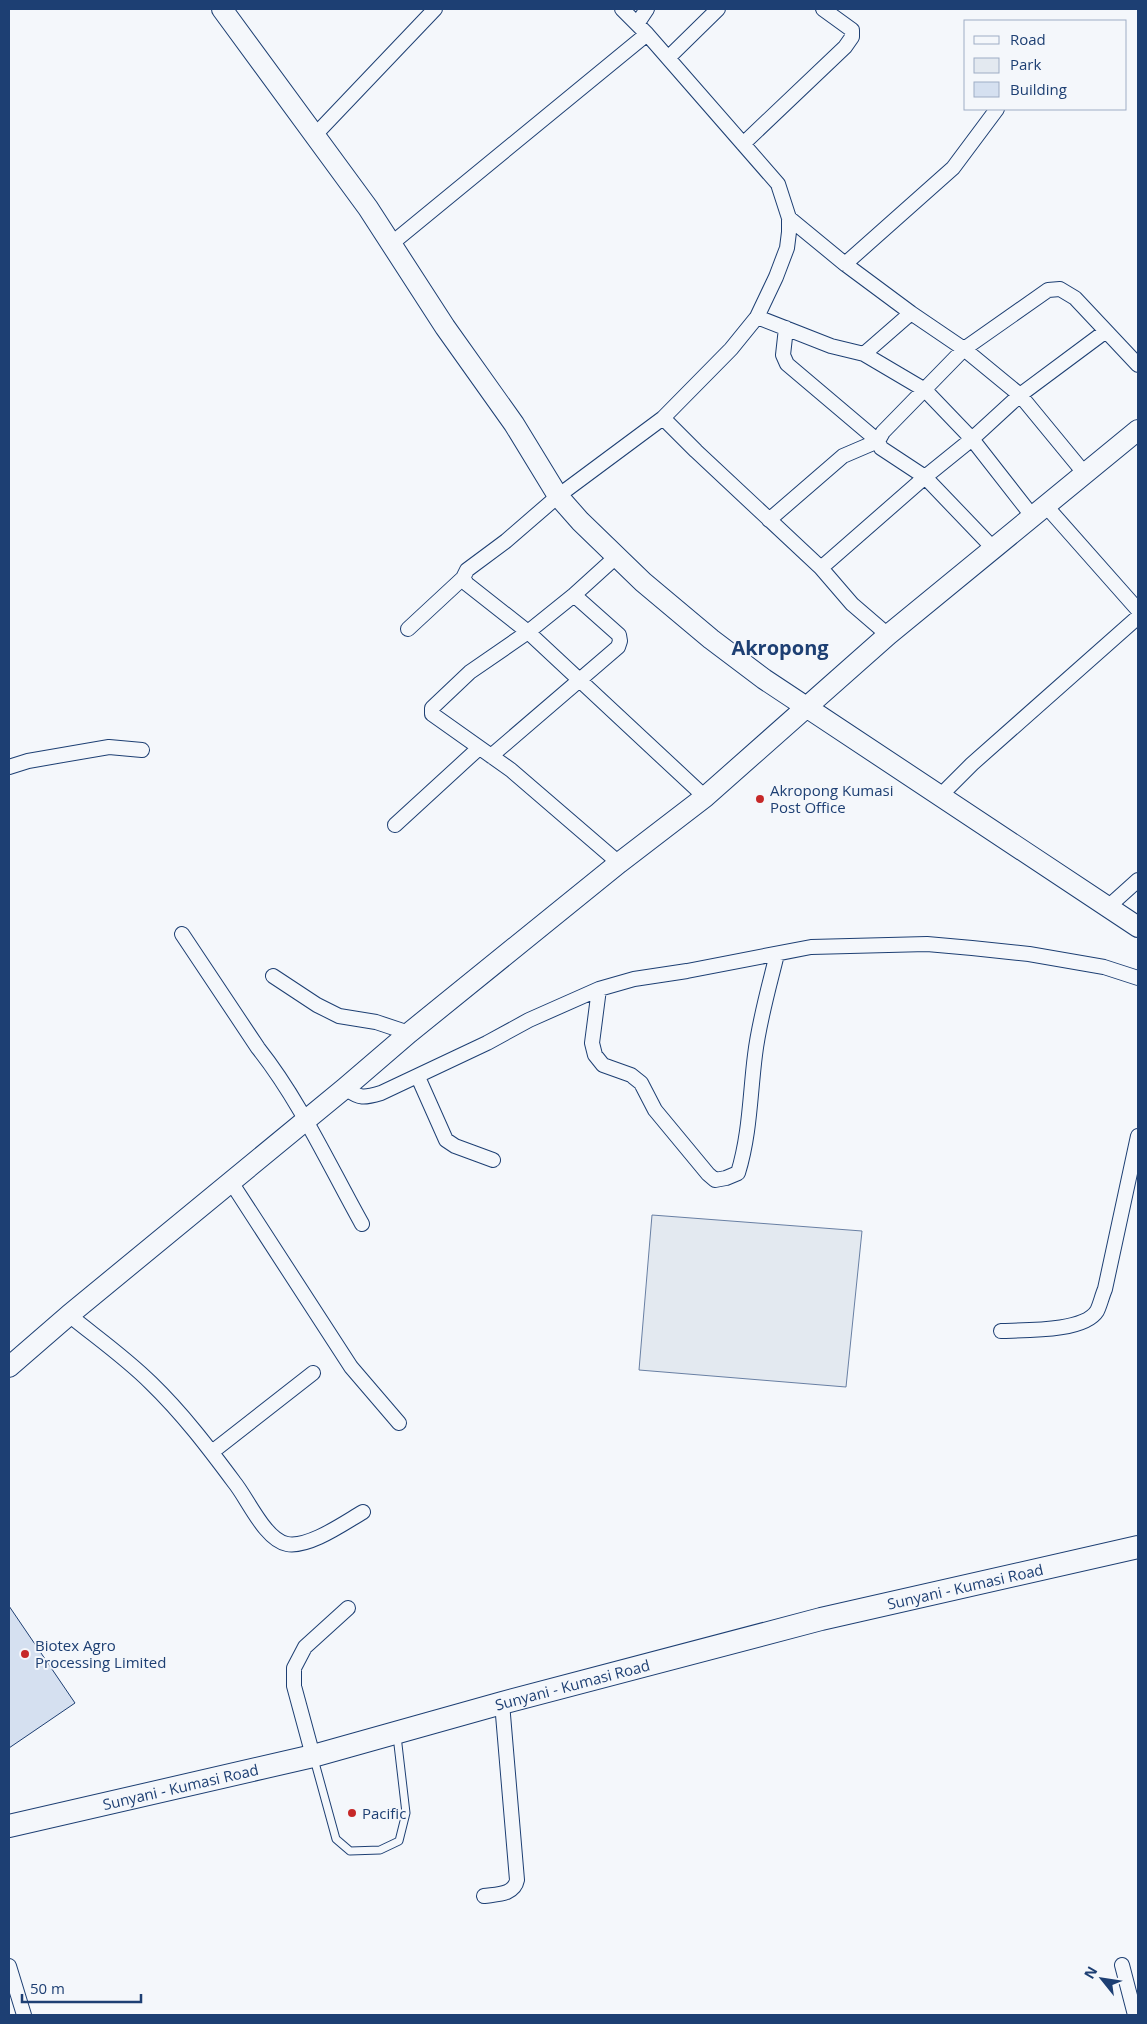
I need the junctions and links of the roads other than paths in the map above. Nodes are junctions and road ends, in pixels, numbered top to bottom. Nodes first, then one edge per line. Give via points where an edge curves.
1 (222, 9) edge
2 (435, 9) edge
3 (622, 9) edge
4 (648, 9) edge
5 (718, 9) edge
6 (823, 9) edge
7 (637, 24) junction
8 (647, 34) junction
9 (668, 58) junction
10 (996, 110) edge
11 (314, 136) junction
12 (743, 144) junction
13 (789, 218) junction
14 (391, 244) junction
15 (845, 264) junction
16 (912, 313) junction
17 (757, 318) junction
18 (786, 328) junction
19 (1106, 331) junction
20 (964, 349) junction
21 (864, 354) junction
22 (1138, 365) edge
23 (925, 390) junction
24 (1020, 395) junction
25 (663, 418) junction
26 (1138, 430) edge
27 (972, 439) junction
28 (878, 441) junction
29 (1085, 474) junction
30 (925, 477) junction
31 (558, 496) junction
32 (1039, 512) junction
33 (769, 520) junction
34 (993, 548) junction
35 (617, 556) junction
36 (821, 568) junction
37 (463, 578) junction
38 (574, 595) junction
39 (1138, 610) edge
40 (1138, 617) edge
41 (408, 629) dead end
42 (528, 632) junction
43 (888, 635) junction
44 (579, 679) junction
45 (806, 708) junction
46 (142, 750) dead end
47 (485, 752) junction
48 (9, 767) edge
49 (941, 796) junction
50 (706, 797) junction
51 (395, 825) dead end
52 (619, 863) junction
53 (1138, 880) edge
54 (1108, 906) junction
55 (1138, 927) edge
56 (182, 934) dead end
57 (777, 954) junction
58 (273, 976) dead end
59 (1138, 978) edge
60 (599, 989) junction
61 (409, 1033) junction
62 (418, 1077) junction
63 (345, 1088) junction
64 (305, 1121) junction
65 (1138, 1136) edge
66 (493, 1160) dead end
67 (231, 1182) junction
68 (362, 1224) dead end
69 (69, 1315) junction
70 (1001, 1331) dead end
71 (10, 1361) edge
72 (313, 1373) dead end
73 (399, 1423) dead end
74 (212, 1452) junction
75 (363, 1512) dead end
76 (1138, 1546) edge
77 (348, 1608) dead end
78 (502, 1702) junction
79 (397, 1734) junction
80 (313, 1756) junction
81 (9, 1827) edge
82 (484, 1896) dead end
83 (1122, 1965) dead end
84 (9, 1966) edge
85 (24, 2015) edge
86 (1135, 2015) edge

1 - 11 street
2 - 11 street
3 - 7 street
4 - 7 street
5 - 9 street
6 - 12 street via 852,30 852,37
7 - 8 street
8 - 9 street
8 - 14 street
9 - 12 street
10 - 15 street via 953,168
11 - 14 street
12 - 13 street via 778,184
13 - 15 street
13 - 17 street via 787,248
14 - 31 street via 514,424
15 - 16 street
16 - 20 street
16 - 21 street
17 - 18 street
17 - 25 street
18 - 21 street via 831,346
18 - 28 street via 783,355 787,364
19 - 20 street via 1075,298 1060,288 1048,290
19 - 22 street
19 - 24 street
20 - 23 street
20 - 24 street
21 - 23 street
23 - 27 street
23 - 28 street
24 - 27 street
24 - 29 street
25 - 31 street
25 - 33 street
26 - 29 street
27 - 30 street
27 - 32 street
28 - 30 street via 881,448
28 - 33 street via 842,456
29 - 32 street
30 - 34 street
30 - 36 street
31 - 35 street
31 - 37 street via 467,570
32 - 34 street
32 - 39 street
33 - 36 street
34 - 43 street
35 - 38 street
35 - 45 street via 711,640
36 - 43 street via 852,604
37 - 41 street
37 - 42 street via 466,584
38 - 42 street
38 - 44 street via 619,635 620,641
40 - 49 street via 972,764
42 - 44 street
42 - 47 street via 470,672 432,708 432,714
43 - 45 street
44 - 47 street
44 - 50 street
45 - 49 street
45 - 50 street
46 - 48 street via 110,748
47 - 51 street
47 - 52 street via 511,770
49 - 54 street
50 - 52 street
52 - 61 street
53 - 54 street
54 - 55 street
56 - 64 street
57 - 59 street via 811,947 927,944 1029,954 1104,967
57 - 60 street via 634,979
57 - 60 street via 756,1047 742,1160 738,1173 726,1178 715,1180 708,1174 655,1110 641,1083 632,1075 603,1064 595,1055 592,1043
58 - 61 street via 339,1016 376,1022
60 - 62 street via 529,1020
61 - 63 street
62 - 63 street via 366,1097 356,1096
62 - 66 street via 446,1140
63 - 64 street
64 - 67 street
64 - 68 street
65 - 70 street via 1105,1289 1096,1312 1075,1326
67 - 69 street
67 - 73 street via 352,1367
69 - 71 street
69 - 74 street via 150,1382
72 - 74 street
74 - 75 street via 267,1531 281,1542 297,1545 310,1541
76 - 78 main road, Sunyani - Kumasi Road via 821,1619
77 - 80 street via 305,1647 294,1668 294,1686
78 - 79 main road, Sunyani - Kumasi Road
78 - 82 street via 516,1886 510,1892
79 - 80 main road, Sunyani - Kumasi Road
79 - 80 lane via 406,1813 399,1841 380,1850 350,1851 336,1839
80 - 81 main road, Sunyani - Kumasi Road
83 - 86 street
84 - 85 street

